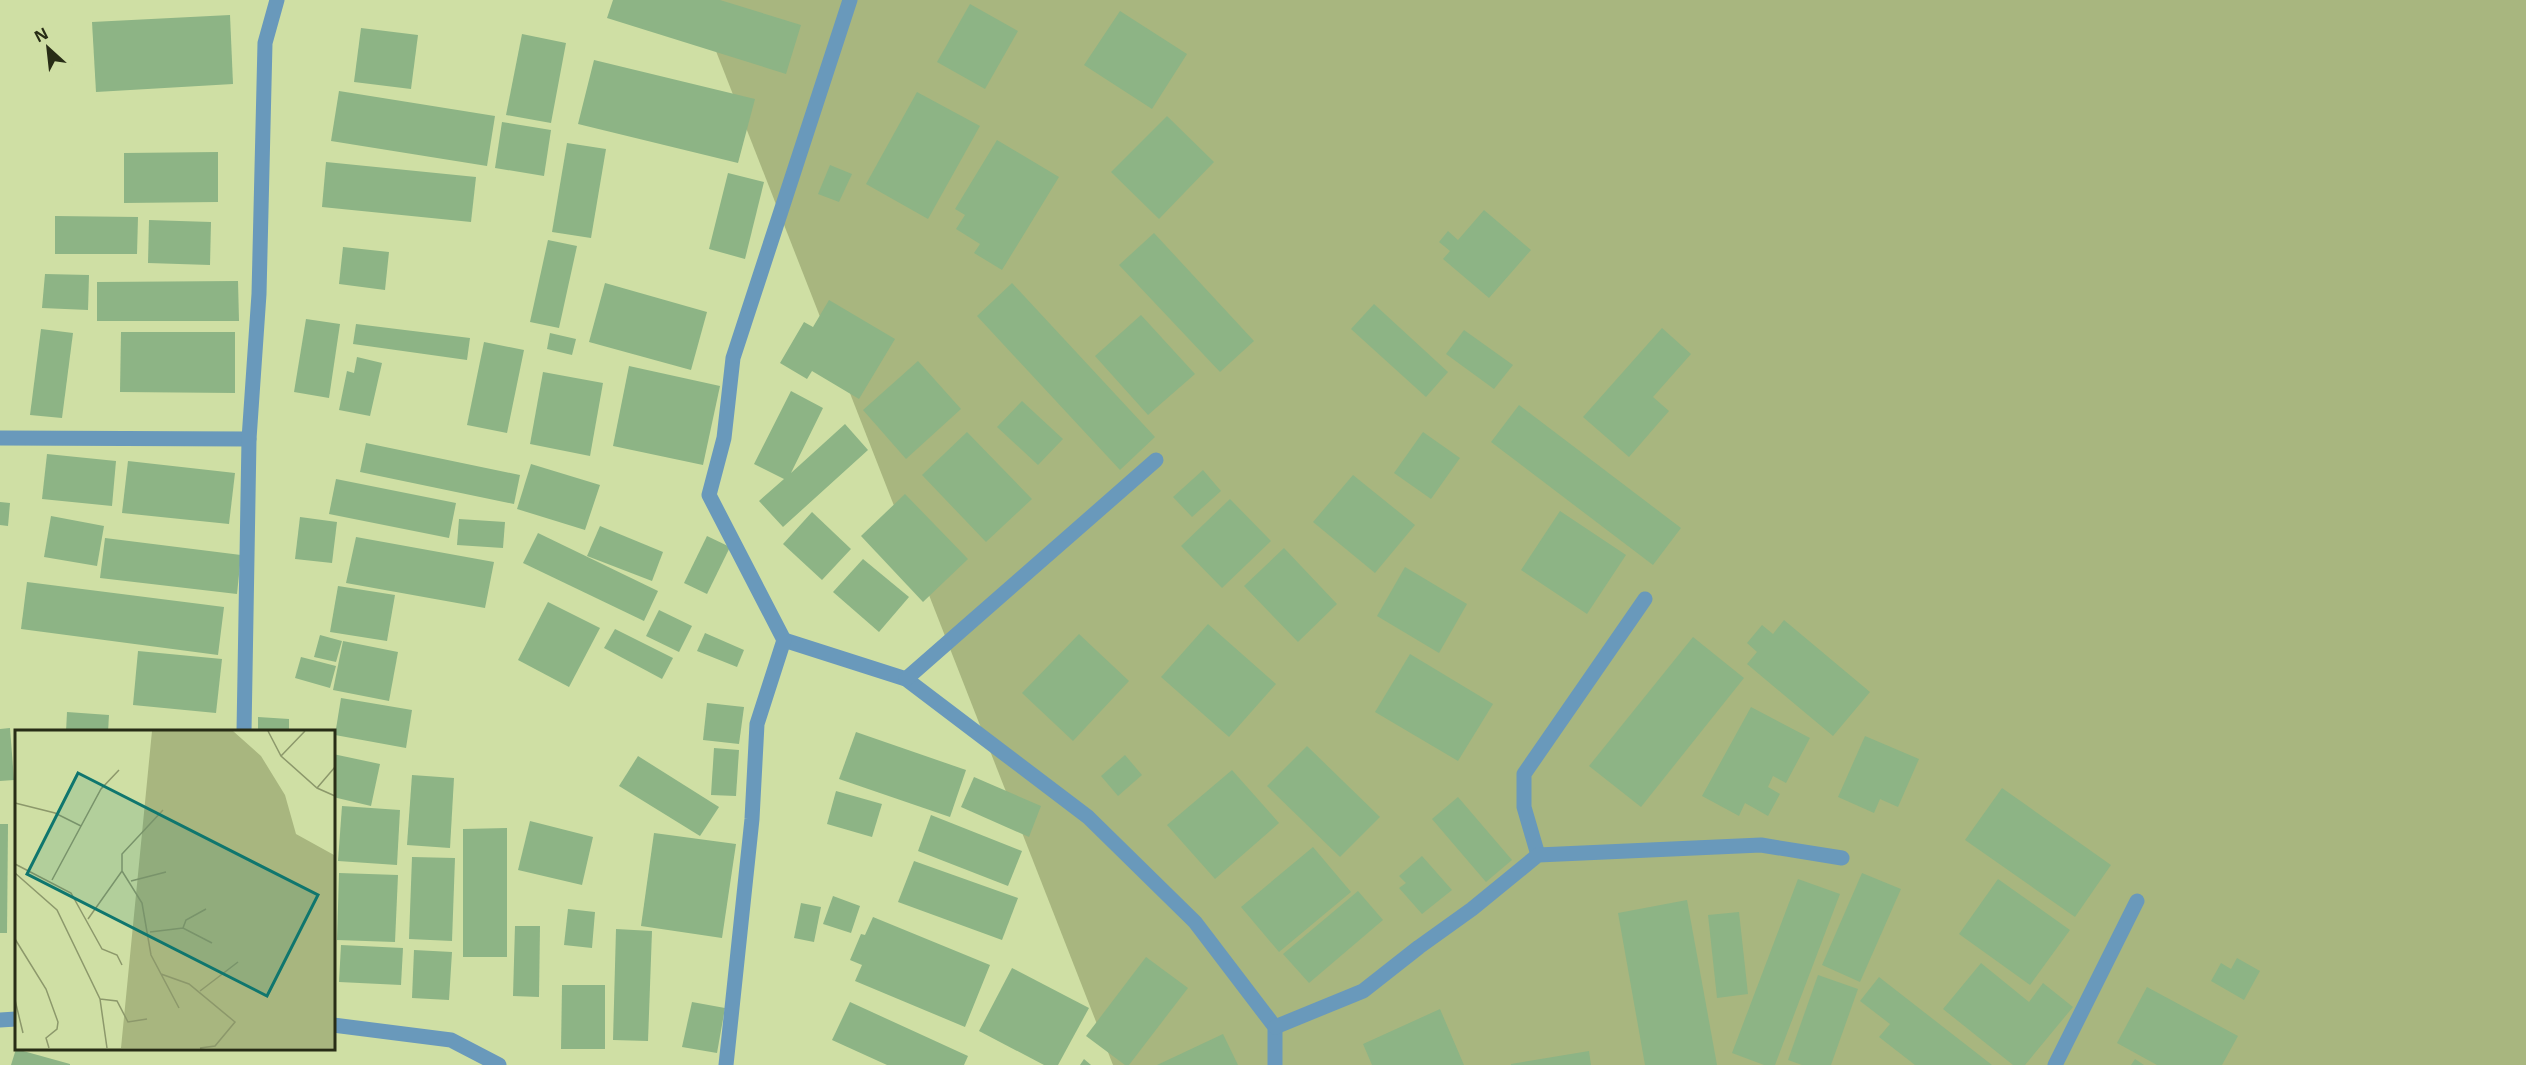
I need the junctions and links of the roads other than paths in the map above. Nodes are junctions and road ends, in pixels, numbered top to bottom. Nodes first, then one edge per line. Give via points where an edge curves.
1 (277, 0) edge
2 (850, 0) edge
3 (0, 438) edge
4 (249, 439) junction
5 (1156, 460) dead end
6 (1645, 599) dead end
7 (784, 640) junction
8 (906, 680) junction
9 (244, 730) edge
10 (1538, 855) junction
11 (1842, 858) dead end
12 (2137, 901) dead end
13 (15, 1019) edge
14 (0, 1020) edge
15 (334, 1025) edge
16 (1275, 1027) junction
17 (499, 1065) edge
18 (726, 1065) edge
19 (1275, 1065) edge
20 (2055, 1065) edge

1 - 4 street via 265,43 259,294
2 - 7 street via 733,358 724,438 709,495
3 - 4 street
4 - 9 street
5 - 8 street
6 - 10 street via 1524,774 1524,807
7 - 8 street
7 - 18 street via 757,724 752,819
8 - 16 street via 1088,818 1195,922
10 - 11 street via 1761,845
10 - 16 street via 1362,991
12 - 20 street
13 - 14 street
15 - 17 street via 451,1040
16 - 19 street

